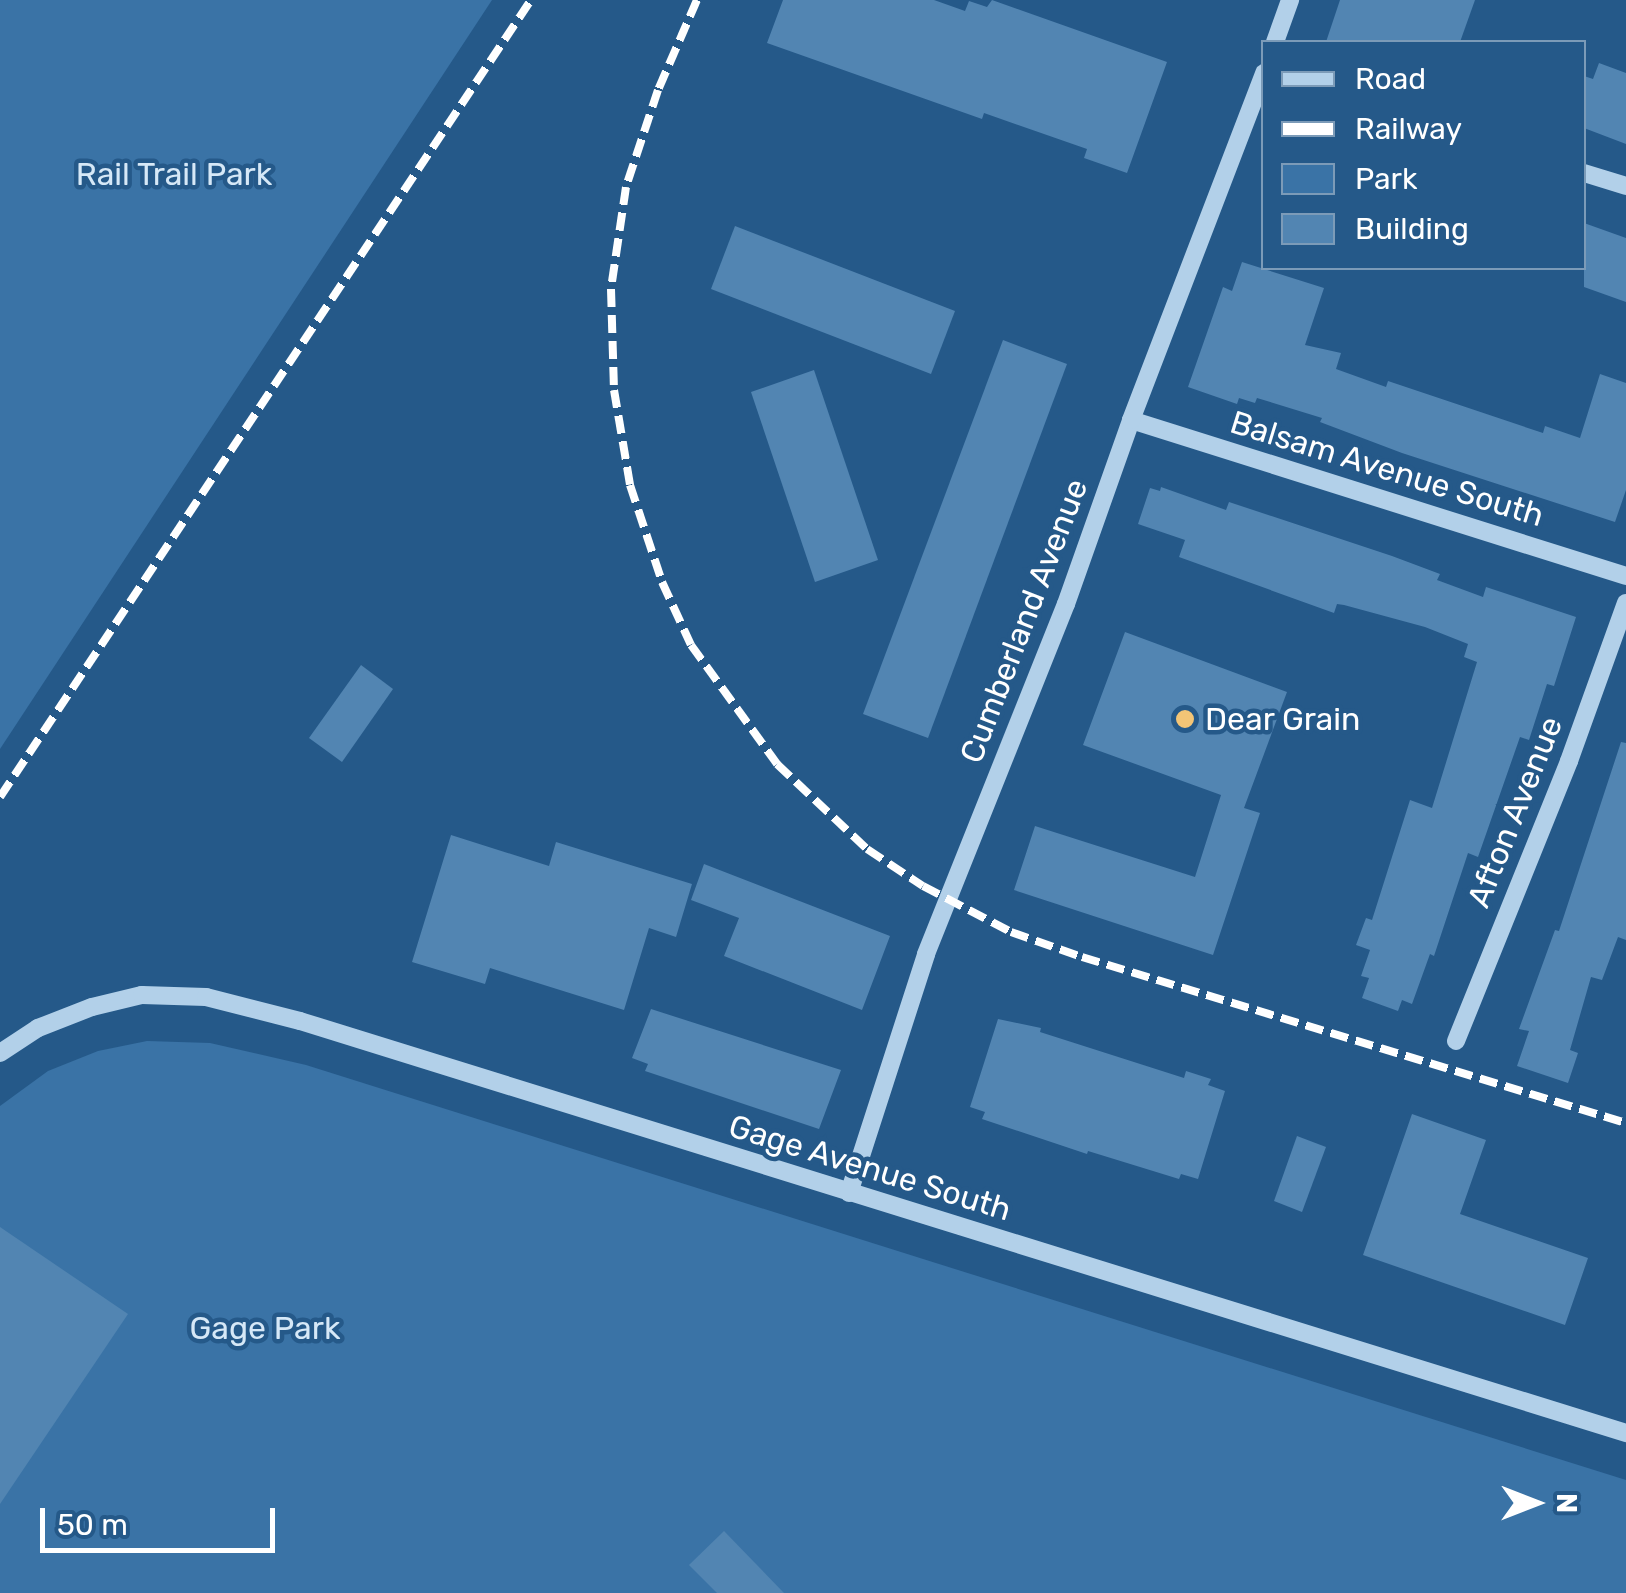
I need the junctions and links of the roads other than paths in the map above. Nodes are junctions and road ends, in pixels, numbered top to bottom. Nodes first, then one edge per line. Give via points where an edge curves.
1 (1290, 0) edge
2 (1275, 40) edge
3 (1261, 81) edge
4 (1586, 174) edge
5 (1626, 186) edge
6 (1131, 420) junction
7 (1626, 576) edge
8 (1626, 604) edge
9 (1456, 1041) dead end
10 (0, 1052) edge
11 (848, 1194) junction
12 (1626, 1433) edge

1 - 2 street
3 - 6 street, Cumberland Avenue
4 - 5 street
6 - 7 street, Balsam Avenue South
6 - 11 street, Cumberland Avenue via 1066,604 926,954
8 - 9 street, Afton Avenue
10 - 11 street, Gage Avenue South via 92,1007 142,996 206,997
11 - 12 street, Gage Avenue South

